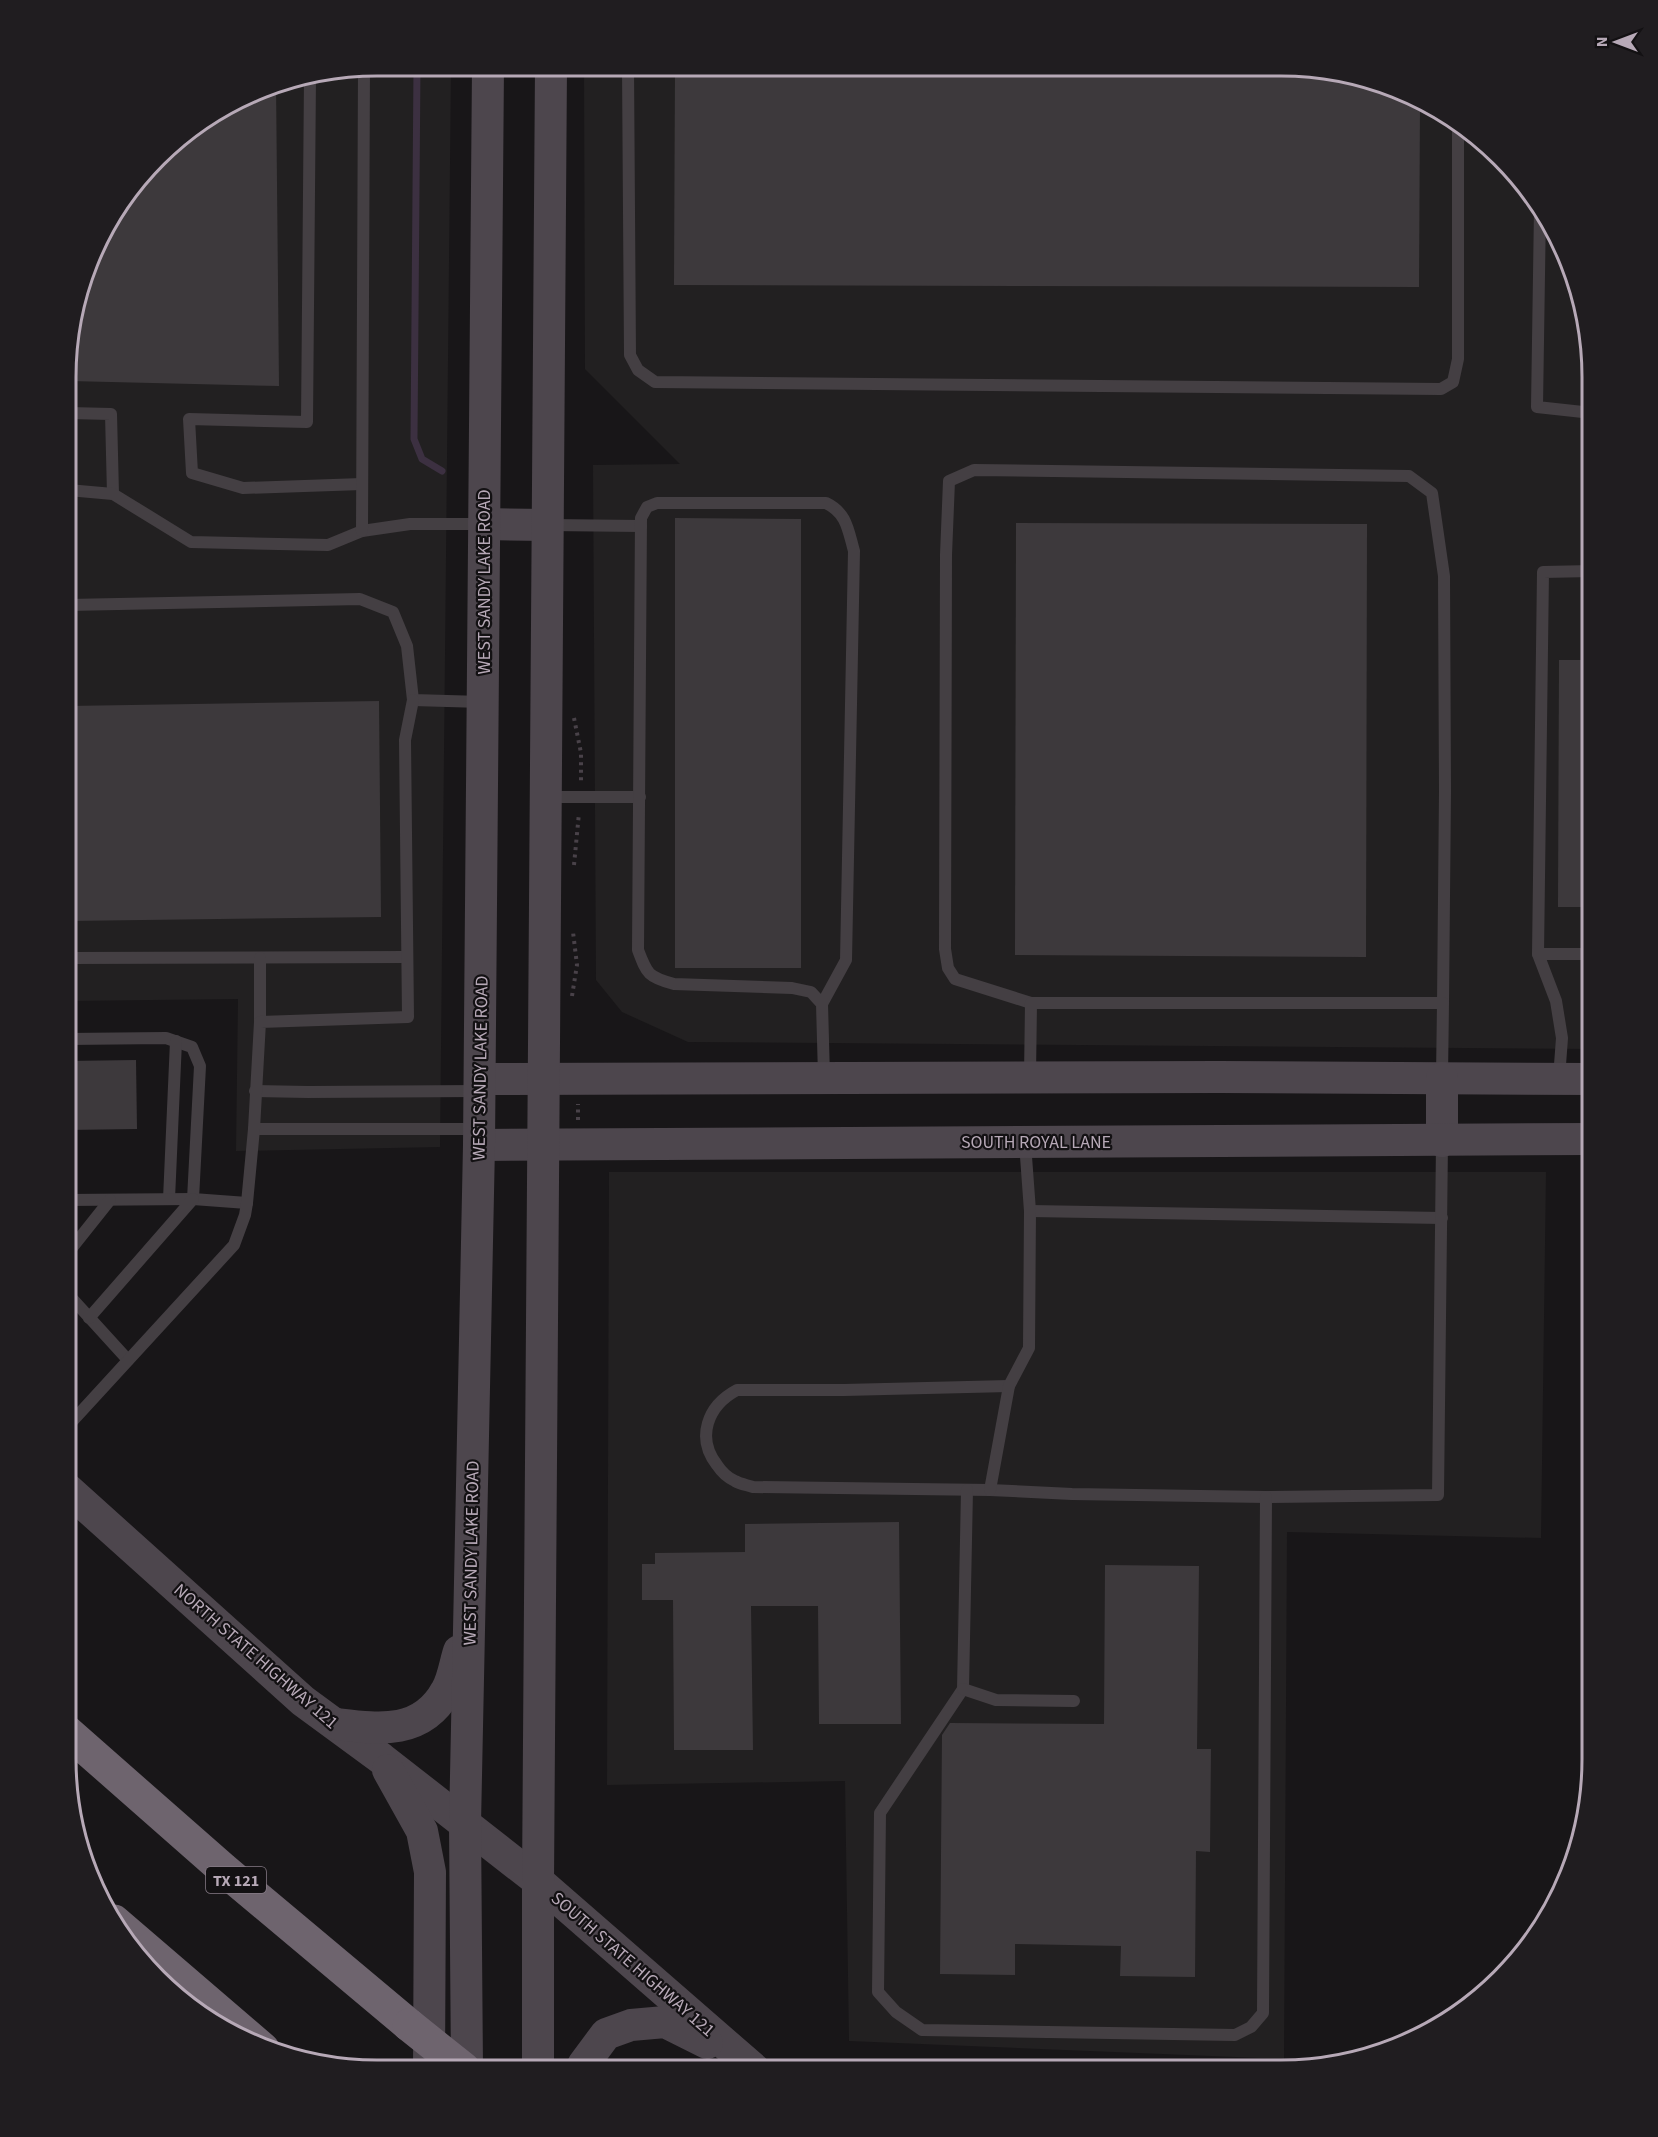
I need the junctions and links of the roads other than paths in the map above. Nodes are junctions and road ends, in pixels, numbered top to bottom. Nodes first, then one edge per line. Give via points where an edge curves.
1 (488, 76) edge
2 (551, 76) edge
3 (628, 76) edge
4 (364, 77) edge
5 (310, 84) edge
6 (1458, 134) edge
7 (1540, 225) edge
8 (1582, 412) edge
9 (76, 413) edge
10 (362, 483) junction
11 (76, 491) edge
12 (113, 494) junction
13 (484, 524) junction
14 (547, 525) junction
15 (641, 526) junction
16 (362, 531) junction
17 (1582, 572) edge
18 (76, 605) edge
19 (413, 700) junction
20 (483, 702) junction
21 (546, 797) junction
22 (640, 797) junction
23 (1538, 954) junction
24 (1582, 954) edge
25 (407, 957) junction
26 (76, 958) edge
27 (260, 958) junction
28 (1031, 1003) junction
29 (1443, 1003) junction
30 (822, 1004) junction
31 (260, 1022) junction
32 (76, 1039) edge
33 (176, 1041) junction
34 (1030, 1077) junction
35 (824, 1078) junction
36 (1442, 1078) junction
37 (544, 1079) junction
38 (1559, 1079) junction
39 (1582, 1079) edge
40 (480, 1085) junction
41 (255, 1091) junction
42 (254, 1129) junction
43 (479, 1137) junction
44 (1582, 1139) edge
45 (1442, 1141) junction
46 (1025, 1142) junction
47 (544, 1145) junction
48 (169, 1199) junction
49 (193, 1199) junction
50 (76, 1200) edge
51 (110, 1200) junction
52 (247, 1203) junction
53 (1030, 1211) junction
54 (1442, 1218) junction
55 (76, 1243) edge
56 (76, 1303) edge
57 (89, 1318) junction
58 (128, 1360) junction
59 (1009, 1386) junction
60 (76, 1417) edge
61 (967, 1490) junction
62 (990, 1490) junction
63 (1266, 1497) junction
64 (76, 1498) edge
65 (469, 1618) junction
66 (963, 1689) junction
67 (1074, 1701) dead end
68 (334, 1724) junction
69 (76, 1740) edge
70 (382, 1759) junction
71 (465, 1824) junction
72 (538, 1881) junction
73 (138, 1941) edge
74 (235, 2024) edge
75 (429, 2060) edge
76 (454, 2060) edge
77 (466, 2060) edge
78 (538, 2060) edge
79 (587, 2060) edge
80 (738, 2060) edge
81 (743, 2060) edge

1 - 13 main road, WEST SANDY LAKE ROAD
2 - 14 main road
3 - 6 lane via 630,355 638,370 655,382 1441,389 1453,382 1458,360
4 - 10 lane
5 - 10 lane via 307,422 189,419 192,473 243,488
7 - 8 lane via 1538,407
9 - 12 lane via 111,414
10 - 16 lane
11 - 12 lane
12 - 16 lane via 191,542 328,545
13 - 14 main road
13 - 16 lane via 410,524
13 - 20 main road, WEST SANDY LAKE ROAD
14 - 15 lane
14 - 21 main road
15 - 22 lane
15 - 30 lane via 647,507 657,503 826,503 838,509 847,526 854,551 846,960
17 - 23 lane via 1543,572
18 - 19 lane via 360,599 393,612 406,646
19 - 20 lane
19 - 25 lane via 405,740
20 - 40 main road, WEST SANDY LAKE ROAD
21 - 22 lane
21 - 37 main road
22 - 30 lane via 638,950 647,972 674,984 792,988 811,992
23 - 24 lane
23 - 38 lane via 1556,1001 1562,1038
25 - 27 lane
25 - 31 lane via 408,1017
26 - 27 lane
27 - 31 lane
28 - 29 lane
28 - 29 lane via 955,979 948,968 945,949 949,481 974,470 1409,476 1432,493 1444,576
28 - 34 lane
29 - 36 lane
30 - 35 lane
31 - 41 lane
32 - 33 lane
33 - 48 lane
33 - 49 lane via 192,1047 200,1066
34 - 35 main road
34 - 36 main road
35 - 37 main road
36 - 38 main road
36 - 45 main road
37 - 40 main road
37 - 47 main road
38 - 39 main road
40 - 41 lane
40 - 43 main road, WEST SANDY LAKE ROAD
41 - 42 lane
42 - 43 lane
42 - 52 lane
43 - 47 main road, SOUTH ROYAL LANE
43 - 65 main road, WEST SANDY LAKE ROAD
44 - 45 main road, SOUTH ROYAL LANE
45 - 46 main road, SOUTH ROYAL LANE
45 - 54 lane
46 - 47 main road, SOUTH ROYAL LANE
46 - 53 lane
47 - 72 main road
48 - 49 lane
48 - 51 lane
49 - 52 lane
49 - 57 lane
50 - 51 lane
51 - 55 lane
52 - 58 lane via 234,1245
53 - 54 lane
53 - 59 lane via 1029,1348
54 - 63 lane via 1438,1495
56 - 57 lane
57 - 58 lane
58 - 60 lane
59 - 61 lane via 737,1390 718,1404 706,1432 706,1446 721,1471 734,1481 753,1487
59 - 62 lane
61 - 62 lane
61 - 66 lane
62 - 63 lane
63 - 66 lane via 1263,2013 1251,2027 1234,2036 922,2030 896,2013 878,1992 880,1813
64 - 68 main road, NORTH STATE HIGHWAY 121 via 303,1701
65 - 68 main road via 446,1691 431,1710 412,1724 375,1729
65 - 71 main road, WEST SANDY LAKE ROAD
66 - 67 lane via 996,1700
68 - 70 main road, NORTH STATE HIGHWAY 121
69 - 76 highway, TX 121, bridge via 223,1869
70 - 71 main road, NORTH STATE HIGHWAY 121
70 - 75 main road via 422,1831 430,1872
71 - 72 main road, NORTH STATE HIGHWAY 121
71 - 77 main road, WEST SANDY LAKE ROAD
72 - 78 main road
72 - 81 main road, SOUTH STATE HIGHWAY 121
73 - 74 highway
79 - 80 main road via 606,2034 630,2025 665,2022

